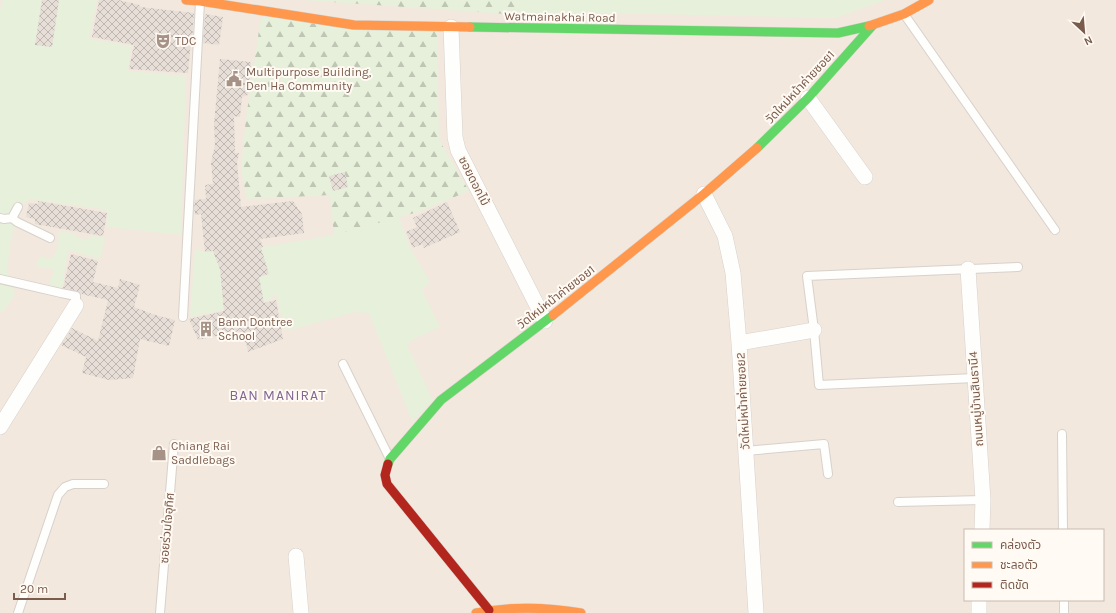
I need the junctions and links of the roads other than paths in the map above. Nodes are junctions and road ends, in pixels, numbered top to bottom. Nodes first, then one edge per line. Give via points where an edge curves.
1 (186, 0) edge
2 (929, 0) edge
3 (200, 1) junction
4 (904, 14) junction
5 (873, 26) junction
6 (451, 27) junction
7 (808, 98) junction
8 (865, 177) dead end
9 (704, 194) junction
10 (18, 208) dead end
11 (0, 218) edge
12 (12, 218) junction
13 (1055, 230) dead end
14 (50, 238) dead end
15 (1018, 267) dead end
16 (968, 269) junction
17 (0, 279) edge
18 (76, 305) joint
19 (183, 317) dead end
20 (545, 321) junction
21 (814, 330) junction
22 (739, 343) junction
23 (343, 364) dead end
24 (975, 378) junction
25 (0, 428) edge
26 (1062, 434) dead end
27 (174, 444) dead end
28 (746, 451) junction
29 (390, 459) junction
30 (828, 474) dead end
31 (104, 484) dead end
32 (983, 500) junction
33 (898, 502) dead end
34 (982, 529) edge
35 (1063, 529) edge
36 (296, 556) dead end
37 (979, 601) edge
38 (1064, 601) edge
39 (489, 610) junction
40 (18, 613) edge
41 (160, 613) edge
42 (302, 613) edge
43 (476, 613) edge
44 (581, 613) edge
45 (756, 613) edge
46 (979, 613) edge
47 (1064, 613) edge

1 - 3 street, Watmainakhai Road
2 - 4 street, Watmainakhai Road
3 - 6 street, Watmainakhai Road via 354,25
3 - 19 lane
4 - 5 street, Watmainakhai Road
4 - 13 lane
5 - 6 street, Watmainakhai Road via 838,33
5 - 7 street, วัดใหม่หน้าค่ายซอย1
6 - 20 street, ซอยดอกไม้ via 455,137 458,150
7 - 8 street
7 - 9 street, วัดใหม่หน้าค่ายซอย1 via 766,140
9 - 20 street, วัดใหม่หน้าค่ายซอย1
9 - 22 street, วัดใหม่หน้าค่ายซอย2 via 725,236 733,274
10 - 12 lane
11 - 12 lane
12 - 14 lane
15 - 16 lane
16 - 21 lane via 807,276
16 - 24 street, ถนนหมู่บ้านสินธานี4
17 - 18 lane via 76,296
18 - 25 street
20 - 29 street, วัดใหม่หน้าค่ายซอย1 via 441,400
21 - 22 street
21 - 24 lane via 819,385
22 - 28 street, วัดใหม่หน้าค่ายซอย2
23 - 29 lane
24 - 32 street, ถนนหมู่บ้านสินธานี4
26 - 35 lane
27 - 41 lane, ซอยร่วมใจอุทิศ
28 - 30 lane via 824,444
28 - 45 street, วัดใหม่หน้าค่ายซอย2
29 - 39 street, วัดใหม่หน้าค่ายซอย1 via 385,475 387,484
31 - 40 lane via 73,484 65,487 58,495
32 - 33 lane
32 - 34 street, ถนนหมู่บ้านสินธานี4
36 - 42 street
37 - 46 street
38 - 47 lane
39 - 43 street
39 - 44 street via 526,608

